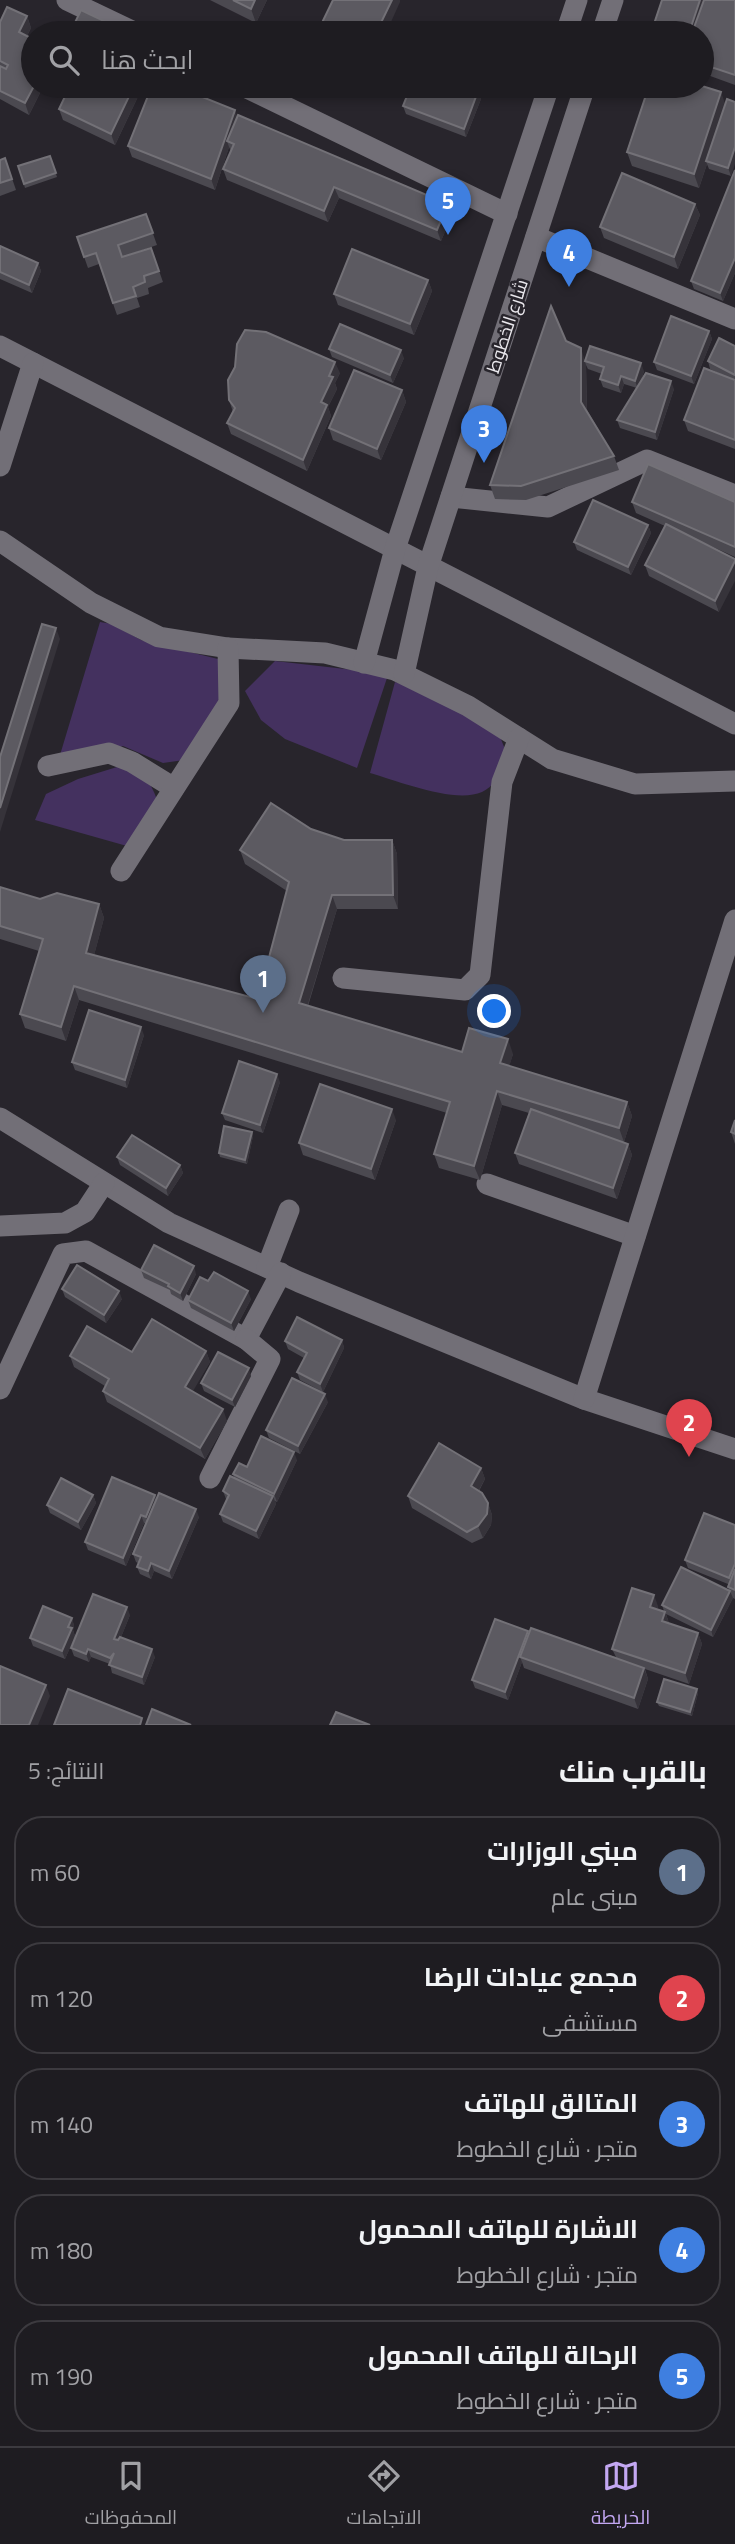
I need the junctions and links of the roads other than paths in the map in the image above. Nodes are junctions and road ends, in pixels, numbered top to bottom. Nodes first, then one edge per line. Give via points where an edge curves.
1 (67, 0) edge
2 (577, 0) edge
3 (613, 0) edge
4 (110, 21) edge
5 (570, 21) edge
6 (606, 21) edge
7 (268, 98) edge
8 (545, 98) edge
9 (581, 98) edge
10 (507, 214) junction
11 (536, 237) junction
12 (735, 319) edge
13 (0, 346) edge
14 (33, 363) junction
15 (0, 466) edge
16 (735, 495) edge
17 (451, 497) junction
18 (0, 541) edge
19 (395, 549) junction
20 (428, 566) junction
21 (228, 648) junction
22 (364, 663) junction
23 (404, 674) junction
24 (735, 724) edge
25 (519, 738) junction
26 (48, 766) dead end
27 (735, 781) edge
28 (174, 788) junction
29 (121, 870) dead end
30 (735, 920) edge
31 (343, 978) dead end
32 (0, 1118) edge
33 (104, 1183) junction
34 (487, 1184) dead end
35 (289, 1210) dead end
36 (0, 1226) edge
37 (635, 1236) junction
38 (274, 1270) junction
39 (246, 1339) junction
40 (0, 1390) edge
41 (584, 1399) junction
42 (735, 1450) edge
43 (209, 1478) dead end

1 - 4 street
2 - 5 street
3 - 6 street
7 - 10 street
8 - 10 street, شارع الخطوط
9 - 11 street, شارع الخطوط
10 - 19 street, شارع الخطوط
11 - 12 street
11 - 17 street, شارع الخطوط
13 - 14 street
14 - 15 street
14 - 19 street
16 - 17 street via 647,460 548,507
17 - 20 street, شارع الخطوط
18 - 21 street via 91,603 159,637
19 - 20 street
19 - 22 street, شارع الخطوط
20 - 23 street, شارع الخطوط
20 - 24 street
21 - 22 street via 325,653
21 - 28 street via 229,703
22 - 23 street
23 - 25 street
25 - 27 street via 552,759 635,784
25 - 31 street via 502,782 480,975 465,990
26 - 28 street via 109,753
28 - 29 street
30 - 37 street
32 - 33 street
33 - 36 street via 85,1212 65,1223
33 - 38 street via 169,1223
34 - 37 street
35 - 38 street
37 - 41 street
38 - 39 street
38 - 41 street
39 - 40 street via 86,1251 63,1254
39 - 43 street via 271,1359
41 - 42 street

